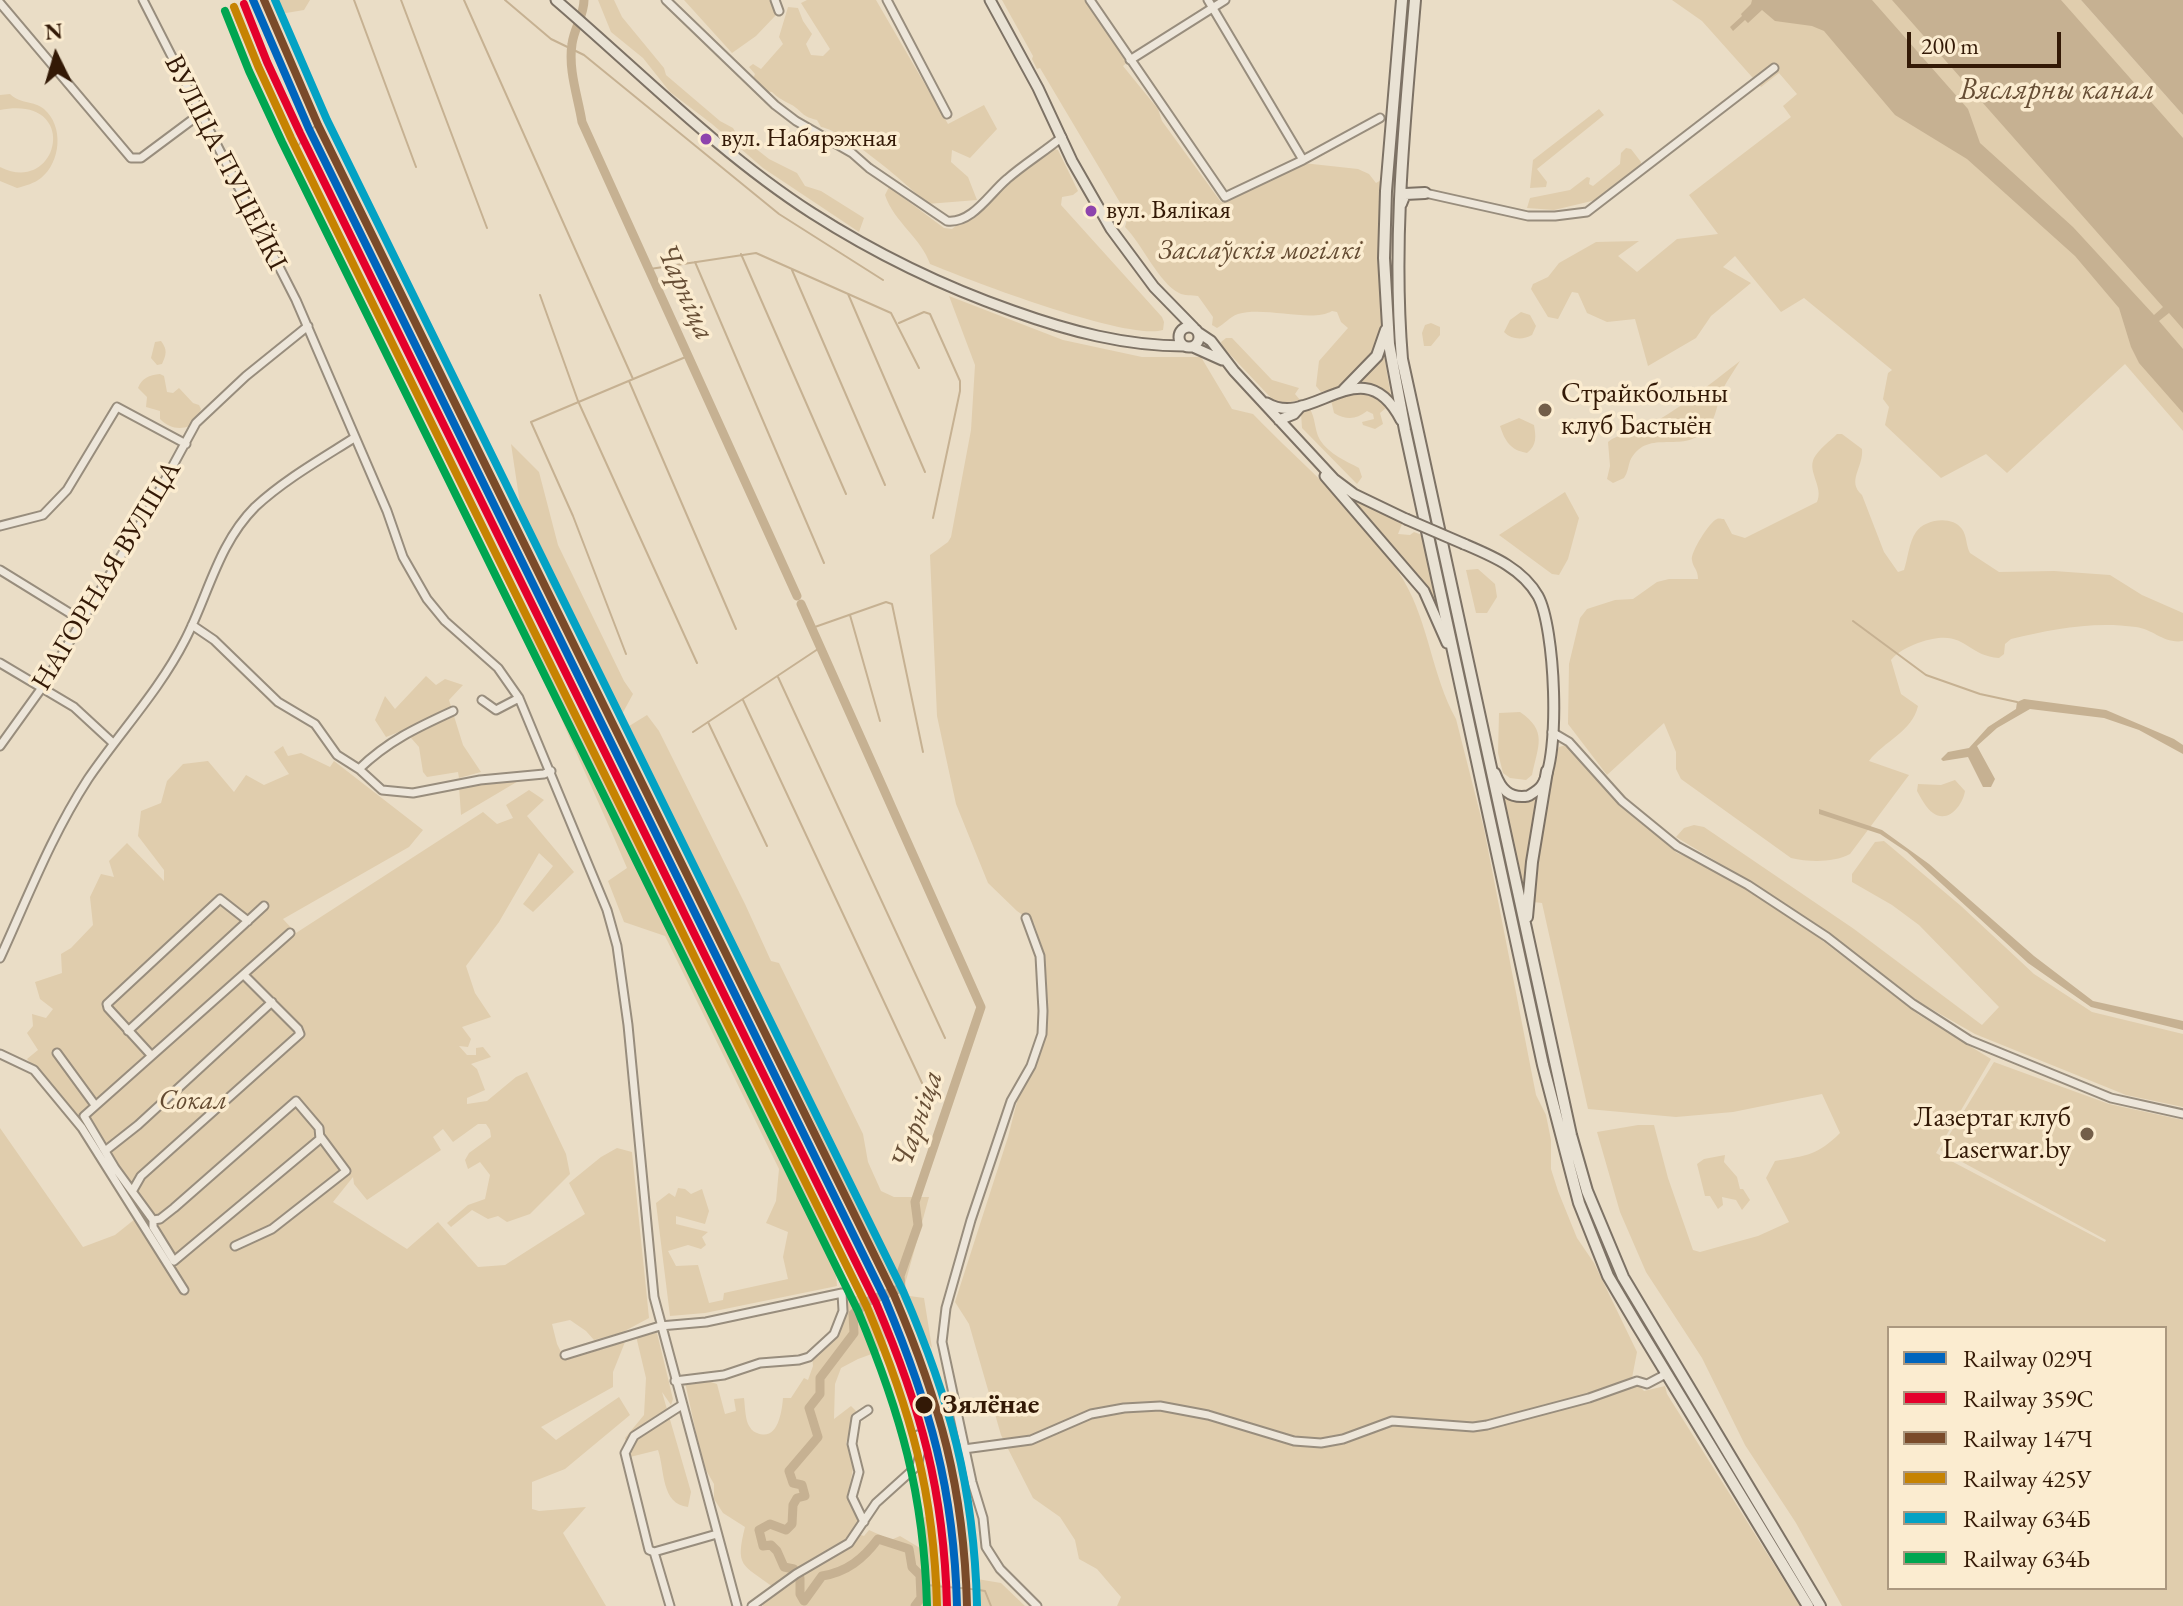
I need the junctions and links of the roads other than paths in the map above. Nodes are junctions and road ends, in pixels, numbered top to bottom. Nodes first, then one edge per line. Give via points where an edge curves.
1 (143, 0) edge
2 (556, 0) edge
3 (666, 0) edge
4 (775, 0) edge
5 (887, 0) edge
6 (990, 0) edge
7 (1090, 0) edge
8 (1225, 0) edge
9 (1402, 0) edge
10 (1415, 0) edge
11 (0, 3) edge
12 (1211, 4) edge
13 (779, 11) dead end
14 (1130, 60) junction
15 (1774, 68) dead end
16 (200, 114) junction
17 (947, 114) dead end
18 (1380, 118) dead end
19 (1062, 137) junction
20 (1303, 160) junction
21 (1401, 162) junction
22 (1425, 193) junction
23 (1397, 217) junction
24 (1178, 312) junction
25 (1387, 325) junction
26 (308, 326) junction
27 (1196, 331) junction
28 (1179, 334) junction
29 (1150, 346) junction
30 (1188, 346) junction
31 (1225, 361) junction
32 (1344, 390) junction
33 (1260, 399) junction
34 (1282, 410) junction
35 (1297, 410) junction
36 (1279, 420) junction
37 (1405, 430) junction
38 (1292, 436) junction
39 (354, 438) junction
40 (186, 444) junction
41 (1317, 463) junction
42 (0, 526) edge
43 (0, 570) edge
44 (81, 620) junction
45 (192, 625) junction
46 (0, 663) edge
47 (1458, 676) junction
48 (41, 689) junction
49 (519, 698) junction
50 (482, 700) dead end
51 (453, 711) dead end
52 (1552, 732) junction
53 (113, 743) junction
54 (1, 745) edge
55 (1489, 757) junction
56 (359, 769) junction
57 (551, 771) junction
58 (1547, 771) junction
59 (264, 906) dead end
60 (1026, 918) dead end
61 (248, 921) junction
62 (290, 933) dead end
63 (1527, 935) junction
64 (0, 958) edge
65 (244, 975) junction
66 (272, 1002) junction
67 (128, 1031) junction
68 (57, 1053) dead end
69 (0, 1054) edge
70 (151, 1055) junction
71 (95, 1105) junction
72 (2183, 1114) edge
73 (320, 1138) junction
74 (105, 1151) junction
75 (133, 1190) junction
76 (147, 1211) junction
77 (138, 1216) junction
78 (153, 1220) junction
79 (235, 1246) dead end
80 (184, 1290) dead end
81 (660, 1326) junction
82 (565, 1355) dead end
83 (1666, 1374) junction
84 (675, 1381) junction
85 (682, 1405) junction
86 (868, 1410) dead end
87 (918, 1435) dead end
88 (964, 1449) junction
89 (864, 1522) junction
90 (717, 1534) junction
91 (654, 1552) junction
92 (670, 1606) edge
93 (737, 1606) edge
94 (752, 1606) edge
95 (1037, 1606) edge
96 (1808, 1606) edge
97 (1820, 1606) edge

1 - 16 street, ВУЛІЦА ПУЦЕЙКІ
2 - 29 main road via 765,179 849,236 984,300 1107,339
3 - 19 street via 775,105 947,221 957,222 974,210
4 - 13 street
5 - 17 street
6 - 19 main road
7 - 14 street
8 - 12 street
9 - 25 highway via 1384,223
10 - 21 highway
11 - 16 street via 131,158 141,158
12 - 14 street
12 - 20 street
14 - 20 street via 1225,197
15 - 22 street via 1587,212 1528,216
16 - 26 street, ВУЛІЦА ПУЦЕЙКІ
18 - 20 street
19 - 24 main road via 1111,229
21 - 22 highway via 1404,179
21 - 23 highway
22 - 23 highway via 1405,194
23 - 55 highway via 1406,378
24 - 27 main road
24 - 28 main road
25 - 32 highway via 1377,356
25 - 37 highway
26 - 39 street, ВУЛІЦА ПУЦЕЙКІ
26 - 40 street, НАГОРНАЯ ВУЛІЦА via 205,412
27 - 28 main road via 1186,327
27 - 30 main road via 1199,341
27 - 31 main road
28 - 29 main road
28 - 30 main road
29 - 30 main road
30 - 31 main road
31 - 33 main road
32 - 35 main road
32 - 37 main road via 1379,393
33 - 34 main road
33 - 36 main road
34 - 35 main road
34 - 36 main road
35 - 36 main road
35 - 38 main road
36 - 38 main road
37 - 47 highway
38 - 41 main road
39 - 45 street via 256,507 228,544
39 - 49 street, ВУЛІЦА ПУЦЕЙКІ via 403,557 427,599 498,668
40 - 42 street via 117,407 67,490 43,515
40 - 44 street, НАГОРНАЯ ВУЛІЦА
41 - 47 main road via 1331,486 1424,591
41 - 52 main road, bridge via 1354,494 1500,560 1538,596 1551,644
43 - 44 street
44 - 48 street, НАГОРНАЯ ВУЛІЦА
45 - 53 street via 155,690
45 - 56 street via 267,692 315,724 332,750
46 - 48 street
47 - 83 highway via 1567,1166 1608,1276
48 - 53 street via 74,707
48 - 54 street, НАГОРНАЯ ВУЛІЦА
49 - 50 street via 496,710
49 - 57 street, ВУЛІЦА ПУЦЕЙКІ
51 - 56 street via 382,748
52 - 58 main road
52 - 72 street via 1580,752 1622,801 1677,846 1827,937 1969,1040 2111,1098
53 - 64 street via 55,833
55 - 58 main road via 1502,788 1520,797 1535,792
55 - 63 highway
56 - 57 street via 375,787 398,793
57 - 81 street, ВУЛІЦА ПУЦЕЙКІ via 614,930
58 - 63 highway
59 - 61 street
60 - 88 street via 1040,956 1042,1034 1011,1101 971,1220 942,1333
61 - 67 street
61 - 67 street via 220,899 109,1002 108,1008
62 - 65 street
63 - 97 highway via 1574,1144 1608,1247
65 - 66 street
65 - 70 street
66 - 74 street
66 - 75 street via 300,1034 141,1176
67 - 70 street
68 - 71 street
69 - 77 street via 38,1075 82,1128
70 - 71 street
71 - 74 street via 84,1116
73 - 78 street via 319,1128 296,1101 174,1208
73 - 78 street via 174,1261
73 - 79 street via 346,1171 272,1229
74 - 75 street
75 - 76 street
76 - 77 street
76 - 78 street
77 - 80 street
81 - 82 street
81 - 84 street, ВУЛІЦА ПУЦЕЙКІ
81 - 84 street via 706,1322 842,1293 843,1311 834,1334 809,1357
83 - 88 street via 1647,1384 1637,1381 1473,1427 1392,1421 1321,1443 1294,1441 1160,1406 1091,1414 1031,1440
83 - 96 highway
84 - 85 street, ВУЛІЦА ПУЦЕЙКІ
85 - 90 street, ВУЛІЦА ПУЦЕЙКІ
85 - 91 street via 638,1432 626,1457 649,1550
86 - 89 street via 856,1418 852,1444 859,1472 852,1501
87 - 89 street via 917,1466 876,1503
88 - 95 street via 986,1547
89 - 94 street via 849,1543
90 - 91 street
90 - 93 street, ВУЛІЦА ПУЦЕЙКІ
91 - 92 street

